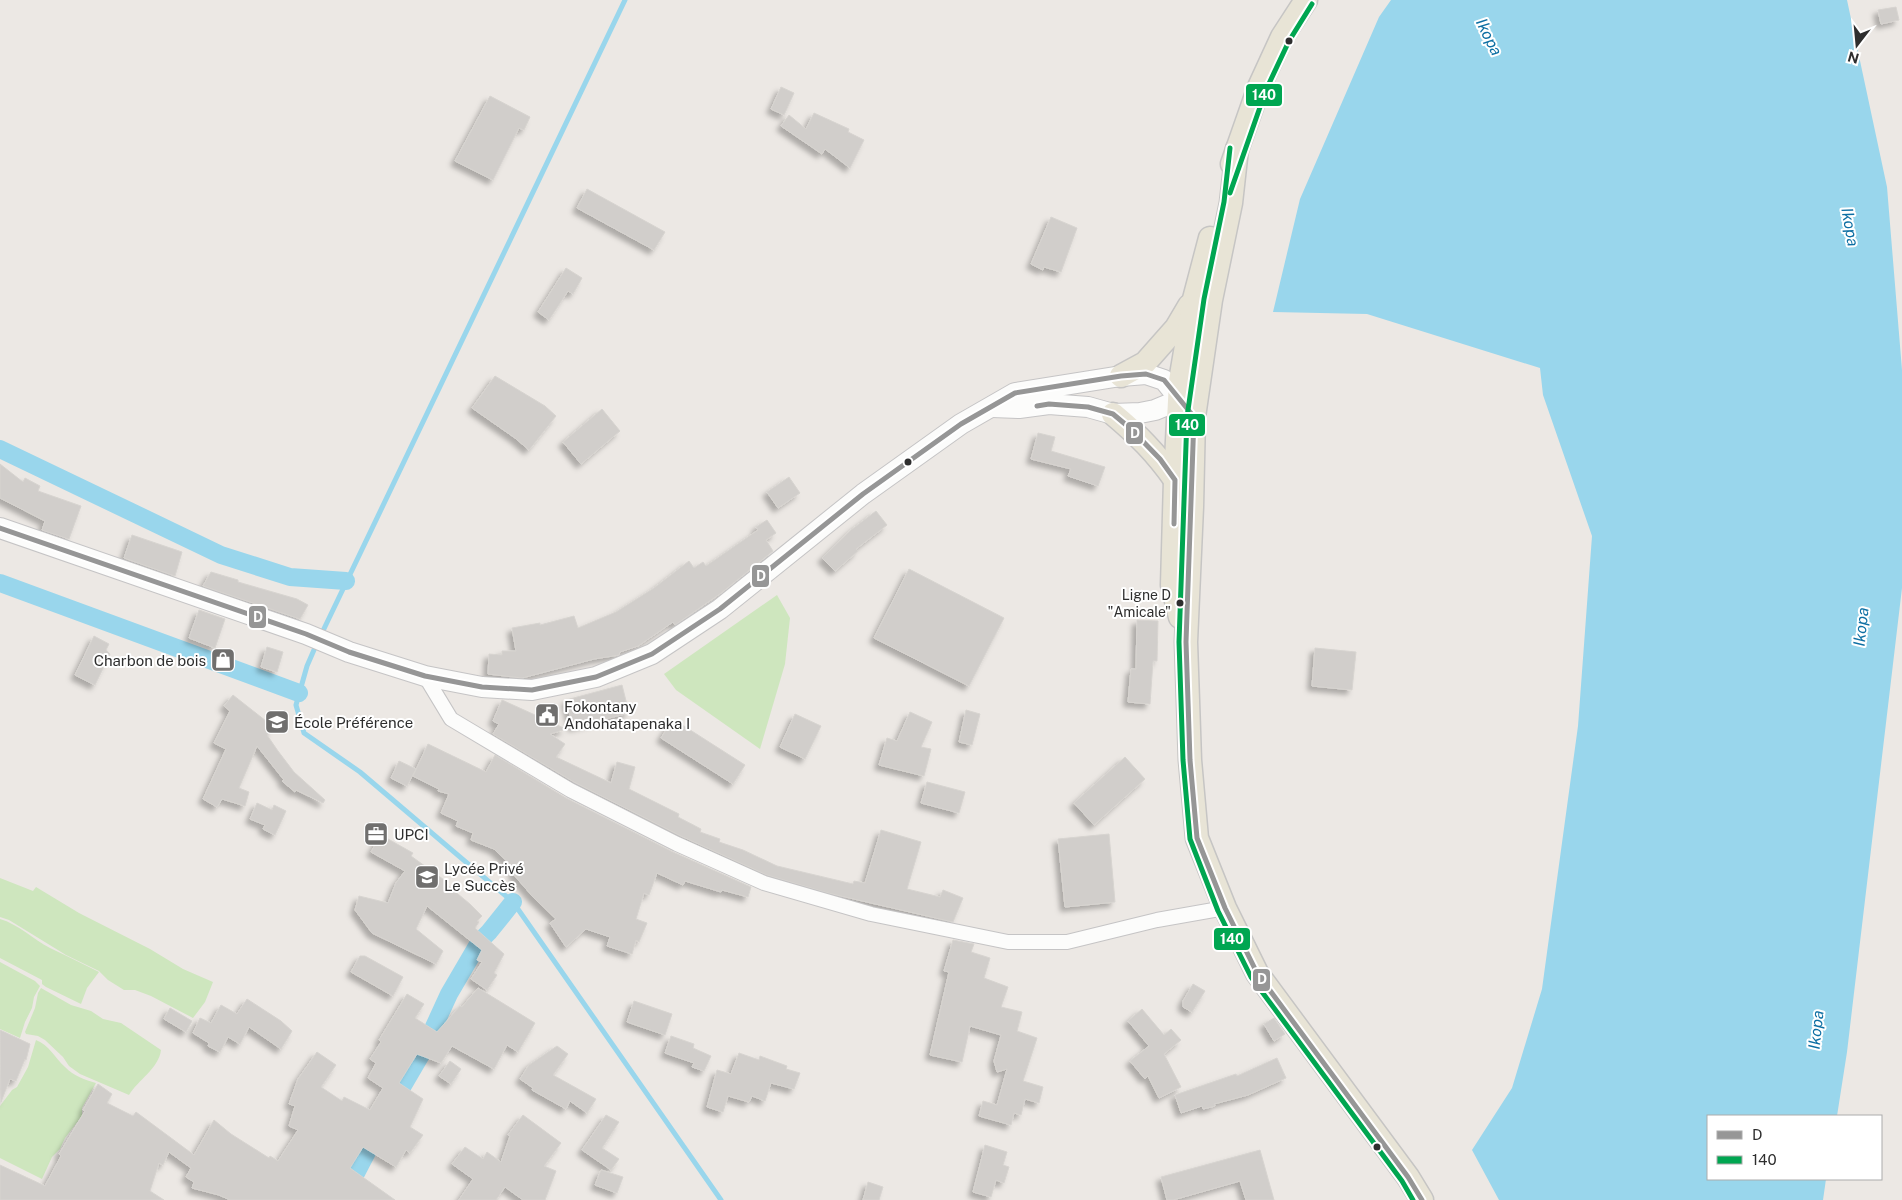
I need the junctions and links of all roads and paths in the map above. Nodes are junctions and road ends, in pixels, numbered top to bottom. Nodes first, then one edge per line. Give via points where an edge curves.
1 (1306, 0) edge
2 (1237, 149) junction
3 (1194, 299) junction
4 (1121, 376) junction
5 (1197, 384) junction
6 (1179, 400) junction
7 (992, 407) junction
8 (1113, 414) junction
9 (1194, 417) junction
10 (1175, 480) junction
11 (0, 528) edge
12 (1186, 642) junction
13 (425, 676) junction
14 (1225, 908) junction
15 (1422, 1200) edge

1 - 2 main road via 1282,37 1259,87
2 - 3 main road via 1219,202
2 - 5 main road via 1231,203
3 - 4 main road via 1176,328 1145,363
3 - 6 main road
4 - 6 street via 1146,374 1164,380
4 - 7 street via 1015,394
5 - 6 street
5 - 9 main road
6 - 8 street via 1155,410
6 - 9 street
6 - 10 main road
7 - 8 street via 1049,404 1088,407
7 - 13 street via 961,424 863,494 720,609 652,654 596,677 532,690 482,687
8 - 10 main road via 1148,445
9 - 12 main road
10 - 12 main road via 1172,585
11 - 13 street
12 - 14 main road via 1190,760 1197,838
13 - 14 street via 452,719 570,790 764,883 862,912 1008,942 1067,942 1157,920
14 - 15 main road via 1257,973

